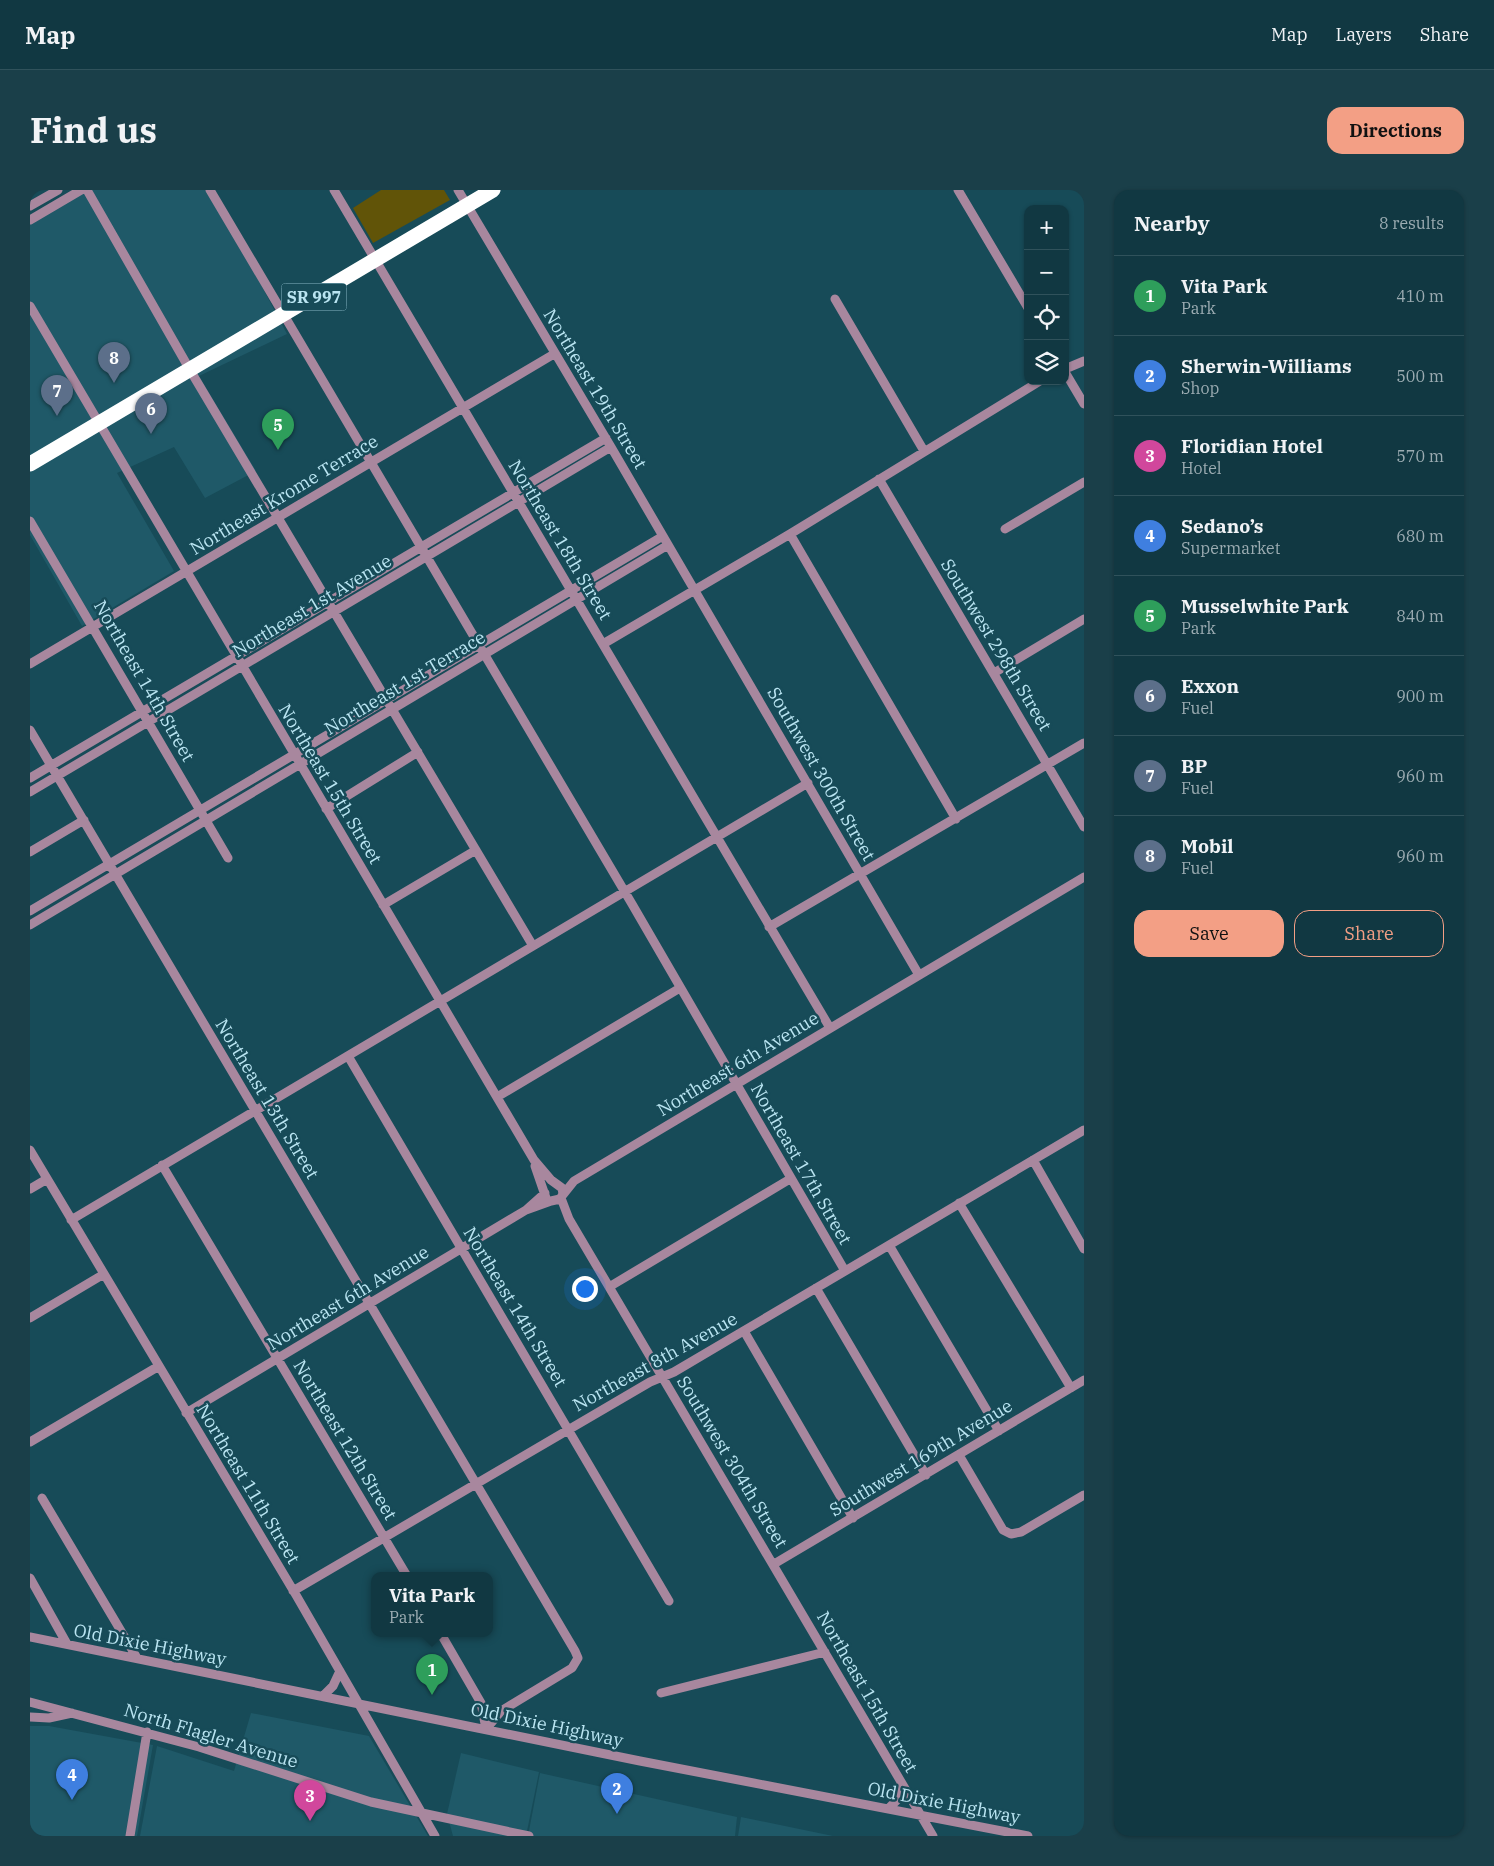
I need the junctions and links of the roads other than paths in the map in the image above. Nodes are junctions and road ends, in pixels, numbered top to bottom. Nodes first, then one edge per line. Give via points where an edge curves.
1 (58, 190) edge
2 (81, 190) edge
3 (87, 190) edge
4 (210, 190) edge
5 (334, 190) edge
6 (458, 190) edge
7 (493, 190) edge
8 (958, 190) edge
9 (30, 206) edge
10 (467, 206) junction
11 (30, 220) edge
12 (375, 261) junction
13 (835, 299) dead end
14 (1024, 301) edge
15 (30, 306) edge
16 (282, 316) junction
17 (554, 354) junction
18 (1084, 361) edge
19 (1069, 368) edge
20 (190, 370) junction
21 (1069, 377) edge
22 (1033, 385) edge
23 (1084, 404) edge
24 (463, 408) junction
25 (98, 424) junction
26 (606, 438) junction
27 (611, 447) junction
28 (924, 451) junction
29 (370, 463) junction
30 (30, 464) edge
31 (879, 479) junction
32 (1084, 482) edge
33 (513, 493) junction
34 (518, 502) junction
35 (278, 517) junction
36 (30, 521) edge
37 (1005, 529) dead end
38 (790, 534) junction
39 (663, 536) junction
40 (668, 545) junction
41 (420, 547) junction
42 (426, 557) junction
43 (187, 572) junction
44 (694, 590) junction
45 (571, 591) junction
46 (576, 600) junction
47 (329, 602) junction
48 (335, 612) junction
49 (1084, 619) edge
50 (93, 627) junction
51 (603, 644) junction
52 (478, 646) junction
53 (484, 656) junction
54 (236, 657) junction
55 (30, 664) edge
56 (242, 667) junction
57 (994, 673) junction
58 (387, 700) junction
59 (393, 710) junction
60 (143, 711) junction
61 (149, 722) junction
62 (30, 730) edge
63 (1084, 744) edge
64 (418, 752) junction
65 (294, 755) junction
66 (300, 765) junction
67 (1048, 765) junction
68 (51, 766) junction
69 (57, 775) junction
70 (30, 778) edge
71 (808, 783) junction
72 (30, 792) edge
73 (326, 808) junction
74 (201, 810) junction
75 (956, 819) junction
76 (84, 820) junction
77 (207, 820) junction
78 (1084, 827) edge
79 (716, 836) junction
80 (476, 850) junction
81 (30, 852) edge
82 (228, 858) dead end
83 (110, 864) junction
84 (115, 874) junction
85 (860, 875) junction
86 (1084, 877) edge
87 (624, 891) junction
88 (383, 905) junction
89 (30, 911) edge
90 (30, 925) edge
91 (769, 927) junction
92 (533, 946) junction
93 (919, 975) junction
94 (680, 988) junction
95 (440, 1001) junction
96 (830, 1028) junction
97 (348, 1056) junction
98 (735, 1084) junction
99 (497, 1098) junction
100 (256, 1111) junction
101 (1084, 1130) edge
102 (30, 1150) edge
103 (534, 1160) junction
104 (1033, 1160) junction
105 (162, 1165) junction
106 (47, 1179) junction
107 (790, 1179) junction
108 (574, 1181) junction
109 (556, 1184) junction
110 (30, 1189) edge
111 (544, 1192) junction
112 (562, 1197) junction
113 (551, 1201) junction
114 (959, 1203) junction
115 (526, 1210) junction
116 (569, 1219) junction
117 (71, 1220) junction
118 (888, 1245) junction
119 (461, 1249) junction
120 (1084, 1249) edge
121 (845, 1271) junction
122 (104, 1274) junction
123 (609, 1287) junction
124 (816, 1288) junction
125 (369, 1304) junction
126 (30, 1318) edge
127 (744, 1331) junction
128 (278, 1359) junction
129 (159, 1366) junction
130 (662, 1377) junction
131 (1084, 1380) edge
132 (1071, 1388) junction
133 (186, 1413) junction
134 (568, 1430) junction
135 (999, 1431) junction
136 (30, 1442) edge
137 (959, 1455) junction
138 (926, 1475) junction
139 (476, 1484) junction
140 (1084, 1495) edge
141 (42, 1498) dead end
142 (853, 1518) junction
143 (384, 1538) junction
144 (774, 1564) junction
145 (405, 1572) edge
146 (30, 1578) edge
147 (293, 1591) junction
148 (669, 1601) dead end
149 (30, 1637) edge
150 (443, 1637) edge
151 (67, 1644) junction
152 (825, 1652) junction
153 (137, 1658) junction
154 (340, 1671) junction
155 (661, 1692) dead end
156 (323, 1696) junction
157 (30, 1702) edge
158 (358, 1703) junction
159 (74, 1712) junction
160 (30, 1717) edge
161 (486, 1729) junction
162 (148, 1732) junction
163 (901, 1781) junction
164 (889, 1808) junction
165 (920, 1814) junction
166 (423, 1815) junction
167 (130, 1836) edge
168 (435, 1836) edge
169 (529, 1836) edge
170 (933, 1836) edge
171 (1028, 1836) edge

1 - 9 street
2 - 11 street
3 - 20 street
4 - 16 street
5 - 12 street, Northeast 18th Street
6 - 10 street, Northeast 19th Street
7 - 10 highway, SR 997
8 - 14 street
10 - 12 highway, SR 997
10 - 17 street, Northeast 19th Street
12 - 16 highway, SR 997
12 - 24 street, Northeast 18th Street
13 - 28 street
15 - 25 street, Northeast 15th Street
16 - 20 highway, SR 997
16 - 29 street
17 - 24 street, Northeast Krome Terrace
17 - 26 street, Northeast 19th Street
18 - 19 street
20 - 25 highway, SR 997
20 - 35 street
21 - 23 street
22 - 28 street
24 - 29 street, Northeast Krome Terrace
24 - 33 street, Northeast 18th Street
25 - 30 highway, SR 997
25 - 43 street, Northeast 15th Street
26 - 27 street, Northeast 19th Street
26 - 33 street, Northeast 1st Avenue
27 - 34 street, Northeast 1st Avenue
27 - 39 street, Northeast 19th Street
28 - 31 street
29 - 35 street, Northeast Krome Terrace
29 - 41 street
31 - 38 street
31 - 57 street, Southwest 298th Street
32 - 37 street
33 - 34 street, Northeast 18th Street
33 - 41 street, Northeast 1st Avenue
34 - 42 street, Northeast 1st Avenue
34 - 45 street, Northeast 18th Street
35 - 43 street, Northeast Krome Terrace
35 - 47 street
36 - 50 street, Northeast 14th Street
38 - 44 street
38 - 75 street
39 - 40 street, Northeast 19th Street
39 - 45 street, Northeast 1st Terrace
40 - 44 street, Northeast 19th Street
40 - 46 street, Northeast 1st Terrace
41 - 42 street
41 - 47 street, Northeast 1st Avenue
42 - 48 street, Northeast 1st Avenue
42 - 52 street
43 - 50 street, Northeast Krome Terrace
43 - 54 street, Northeast 15th Street
44 - 51 street
44 - 71 street, Southwest 300th Street
45 - 46 street, Northeast 18th Street
45 - 52 street, Northeast 1st Terrace
46 - 51 street, Northeast 18th Street
46 - 53 street, Northeast 1st Terrace
47 - 48 street
47 - 54 street, Northeast 1st Avenue
48 - 56 street, Northeast 1st Avenue
48 - 58 street
49 - 57 street
50 - 55 street, Northeast Krome Terrace
50 - 60 street, Northeast 14th Street
51 - 79 street, Northeast 18th Street
52 - 53 street
52 - 58 street, Northeast 1st Terrace
53 - 59 street, Northeast 1st Terrace
53 - 87 street, Northeast 17th Street
54 - 56 street, Northeast 15th Street
54 - 60 street, Northeast 1st Avenue
56 - 61 street, Northeast 1st Avenue
56 - 65 street, Northeast 15th Street
57 - 67 street, Southwest 298th Street
58 - 59 street
58 - 65 street, Northeast 1st Terrace
59 - 64 street
59 - 66 street, Northeast 1st Terrace
60 - 61 street, Northeast 14th Street
60 - 68 street, Northeast 1st Avenue
61 - 69 street, Northeast 1st Avenue
61 - 74 street, Northeast 14th Street
62 - 68 street, Northeast 13th Street
63 - 67 street
64 - 73 street
64 - 80 street
65 - 66 street, Northeast 15th Street
65 - 74 street, Northeast 1st Terrace
66 - 73 street, Northeast 15th Street
66 - 77 street, Northeast 1st Terrace
67 - 75 street
67 - 78 street, Southwest 298th Street
68 - 69 street, Northeast 13th Street
68 - 70 street, Northeast 1st Avenue
69 - 72 street, Northeast 1st Avenue
69 - 76 street, Northeast 13th Street
71 - 79 street
71 - 85 street, Southwest 300th Street
73 - 88 street, Northeast 15th Street
74 - 77 street, Northeast 14th Street
74 - 83 street, Northeast 1st Terrace
75 - 85 street
76 - 81 street
76 - 83 street, Northeast 13th Street
77 - 82 street, Northeast 14th Street
77 - 84 street, Northeast 1st Terrace
79 - 87 street
79 - 91 street, Northeast 18th Street
80 - 88 street
80 - 92 street
83 - 84 street, Northeast 13th Street
83 - 89 street, Northeast 1st Terrace
84 - 90 street, Northeast 1st Terrace
84 - 100 street, Northeast 13th Street
85 - 91 street
85 - 93 street, Southwest 300th Street
86 - 93 street, Northeast 6th Avenue
87 - 92 street
87 - 94 street, Northeast 17th Street
88 - 95 street, Northeast 15th Street
91 - 96 street, Northeast 18th Street
92 - 95 street
93 - 96 street, Northeast 6th Avenue
94 - 98 street, Northeast 17th Street
94 - 99 street
95 - 97 street
95 - 99 street, Northeast 15th Street
96 - 98 street, Northeast 6th Avenue
97 - 100 street
97 - 119 street, Northeast 14th Street
98 - 107 street, Northeast 17th Street
98 - 108 street, Northeast 6th Avenue
99 - 103 street, Northeast 15th Street
100 - 105 street
100 - 125 street, Northeast 13th Street
101 - 104 street, Northeast 8th Avenue
102 - 106 street, Northeast 11th Street
103 - 109 street, Northeast 15th Street
103 - 111 street, Northeast 15th Street
104 - 114 street, Northeast 8th Avenue
104 - 120 street
105 - 117 street
105 - 128 street, Northeast 12th Street
106 - 110 street
106 - 117 street, Northeast 11th Street
107 - 121 street, Northeast 17th Street
107 - 123 street
108 - 109 street, Northeast 6th Avenue
108 - 112 street, Northeast 6th Avenue
109 - 111 street via 548,1185
109 - 112 street via 562,1188
111 - 113 street
111 - 115 street, Northeast 6th Avenue
112 - 113 street
112 - 116 street
113 - 115 street, Northeast 6th Avenue
113 - 116 street
114 - 118 street, Northeast 8th Avenue
114 - 132 street
115 - 119 street, Northeast 6th Avenue
116 - 123 street
117 - 122 street, Northeast 11th Street
118 - 121 street, Northeast 8th Avenue
118 - 135 street
119 - 125 street, Northeast 6th Avenue
119 - 134 street, Northeast 14th Street
121 - 124 street, Northeast 8th Avenue
122 - 126 street
122 - 129 street, Northeast 11th Street
123 - 130 street
124 - 127 street, Northeast 8th Avenue
124 - 138 street
125 - 128 street, Northeast 6th Avenue
125 - 139 street, Northeast 13th Street
127 - 130 street, Northeast 8th Avenue
127 - 142 street
128 - 133 street, Northeast 6th Avenue
128 - 143 street, Northeast 12th Street
129 - 133 street, Northeast 11th Street
129 - 136 street
130 - 134 street, Northeast 8th Avenue
130 - 144 street, Southwest 304th Street
131 - 132 street, Southwest 169th Avenue
132 - 135 street, Southwest 169th Avenue
133 - 147 street, Northeast 11th Street
134 - 139 street, Northeast 8th Avenue
134 - 148 street, Northeast 14th Street
135 - 137 street, Southwest 169th Avenue
137 - 138 street, Southwest 169th Avenue
137 - 140 street via 1003,1530 1011,1534 1021,1532
138 - 142 street, Southwest 169th Avenue
139 - 143 street, Northeast 8th Avenue
139 - 161 street, Northeast 13th Street via 578,1658 567,1672 501,1712
141 - 153 street
142 - 144 street, Southwest 169th Avenue
143 - 145 street, Northeast 12th Street
143 - 147 street, Northeast 8th Avenue
144 - 152 street, Northeast 15th Street
146 - 151 street
147 - 154 street, Northeast 11th Street
149 - 151 street, Old Dixie Highway
150 - 161 street via 481,1703
151 - 153 street, Old Dixie Highway
152 - 155 street
152 - 163 street, Northeast 15th Street
153 - 156 street, Old Dixie Highway
154 - 156 street via 333,1686
154 - 158 street, Northeast 11th Street
156 - 158 street, Old Dixie Highway
157 - 159 street, North Flagler Avenue
158 - 161 street, Old Dixie Highway
158 - 166 street, Northeast 11th Street
159 - 160 street via 49,1718
159 - 162 street, North Flagler Avenue
161 - 164 street, Old Dixie Highway
162 - 166 street, North Flagler Avenue
162 - 167 street
163 - 164 street via 899,1798
163 - 165 street, Northeast 15th Street
164 - 165 street, Old Dixie Highway
165 - 170 street, Northeast 15th Street
165 - 171 street, Old Dixie Highway
166 - 168 street, Northeast 11th Street
166 - 169 street, North Flagler Avenue

